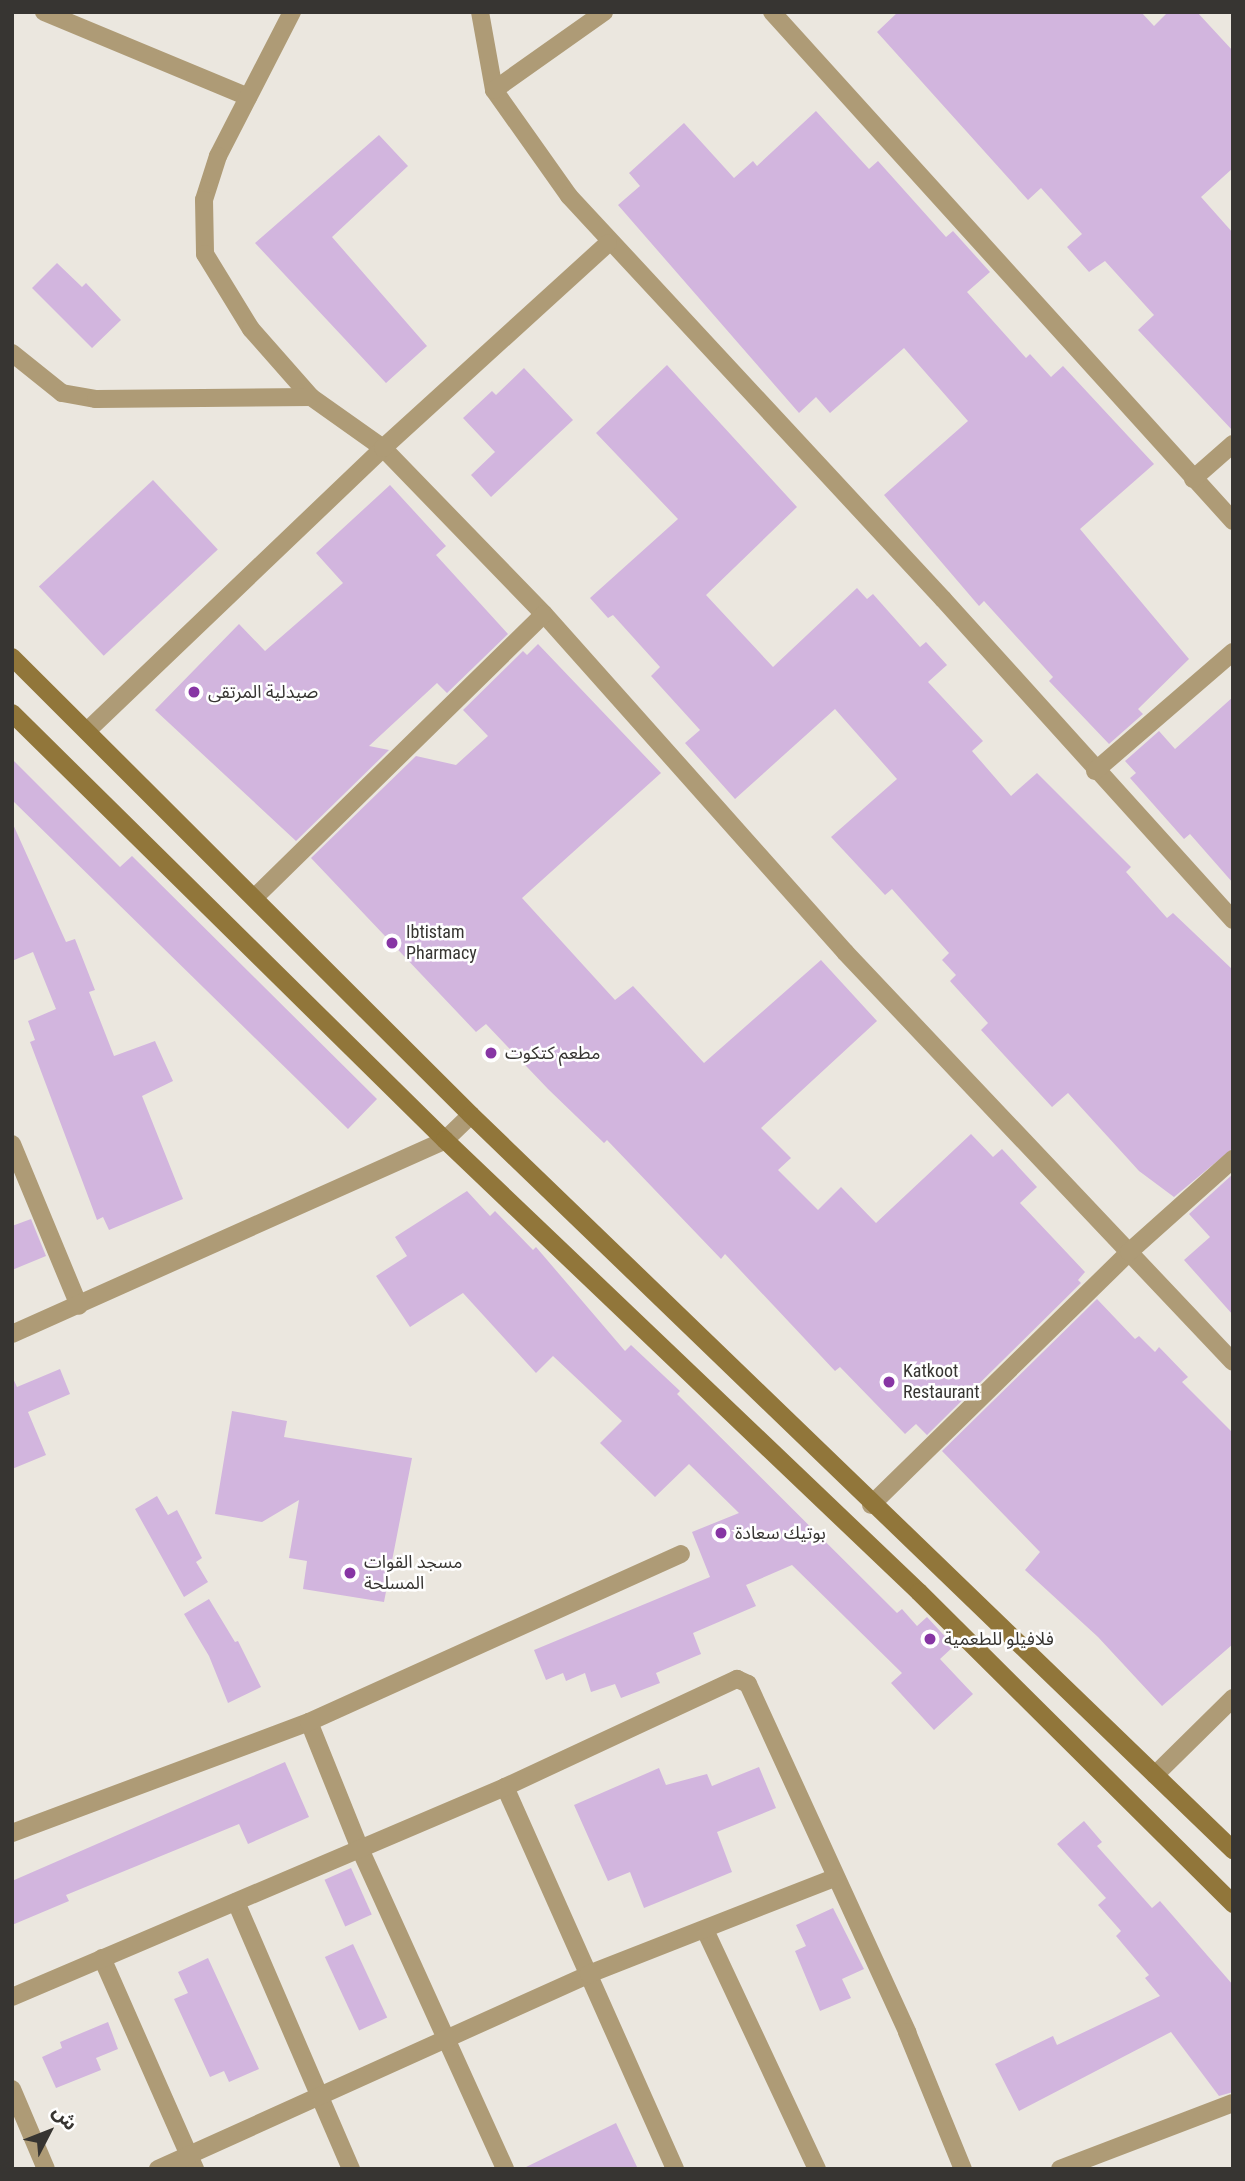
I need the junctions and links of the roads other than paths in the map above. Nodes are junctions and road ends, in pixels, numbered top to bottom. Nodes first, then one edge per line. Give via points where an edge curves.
1 (44, 12) edge
2 (292, 12) edge
3 (480, 12) edge
4 (604, 12) edge
5 (772, 12) edge
6 (494, 90) junction
7 (248, 97) junction
8 (608, 243) junction
9 (12, 353) edge
10 (311, 397) junction
11 (1233, 444) edge
12 (383, 447) junction
13 (1194, 478) junction
14 (1233, 521) edge
15 (544, 614) junction
16 (1233, 652) edge
17 (12, 657) edge
18 (12, 713) edge
19 (87, 731) junction
20 (1095, 771) junction
21 (255, 897) junction
22 (1233, 920) edge
23 (471, 1115) junction
24 (446, 1140) junction
25 (12, 1144) edge
26 (1233, 1159) edge
27 (1129, 1252) junction
28 (79, 1306) junction
29 (12, 1334) edge
30 (1233, 1362) edge
31 (871, 1504) junction
32 (681, 1554) dead end
33 (1233, 1698) edge
34 (309, 1722) junction
35 (1155, 1776) junction
36 (505, 1787) junction
37 (12, 1833) edge
38 (360, 1849) junction
39 (1233, 1850) edge
40 (834, 1878) junction
41 (236, 1902) junction
42 (1233, 1904) edge
43 (705, 1930) junction
44 (102, 1958) junction
45 (589, 1974) junction
46 (12, 1997) edge
47 (446, 2039) junction
48 (12, 2089) edge
49 (318, 2096) junction
50 (1233, 2103) edge
51 (192, 2162) edge
52 (46, 2169) edge
53 (158, 2169) edge
54 (351, 2169) edge
55 (505, 2169) edge
56 (675, 2169) edge
57 (817, 2169) edge
58 (964, 2169) edge
59 (1060, 2169) edge

1 - 7 street
2 - 7 street
3 - 6 street
4 - 6 street
5 - 13 street
6 - 8 street via 529,145
7 - 10 street via 218,156 204,200 205,254 251,329
8 - 12 street
8 - 20 street via 943,599
9 - 10 street via 62,393 96,399
10 - 12 street
11 - 13 street
12 - 15 street
12 - 19 street
13 - 14 street
15 - 21 street
15 - 27 street via 845,952
16 - 20 street
17 - 19 main road
18 - 24 main road
19 - 21 main road
20 - 22 street
21 - 23 main road
23 - 24 street
23 - 31 main road
24 - 28 street
24 - 42 main road via 919,1592
25 - 28 street
26 - 27 street
27 - 30 street
27 - 31 street
28 - 29 street
31 - 35 main road
32 - 34 street
33 - 35 street
34 - 37 street
34 - 38 street
35 - 39 main road
36 - 38 street
36 - 40 street via 737,1679 748,1685
36 - 45 street
38 - 41 street
38 - 47 street
40 - 43 street
40 - 58 street via 907,2032
41 - 44 street
41 - 49 street
43 - 45 street
43 - 57 street
44 - 46 street
44 - 51 street
45 - 47 street
45 - 56 street
47 - 49 street
47 - 55 street
48 - 52 street
49 - 51 street
49 - 54 street
50 - 59 street
51 - 53 street

